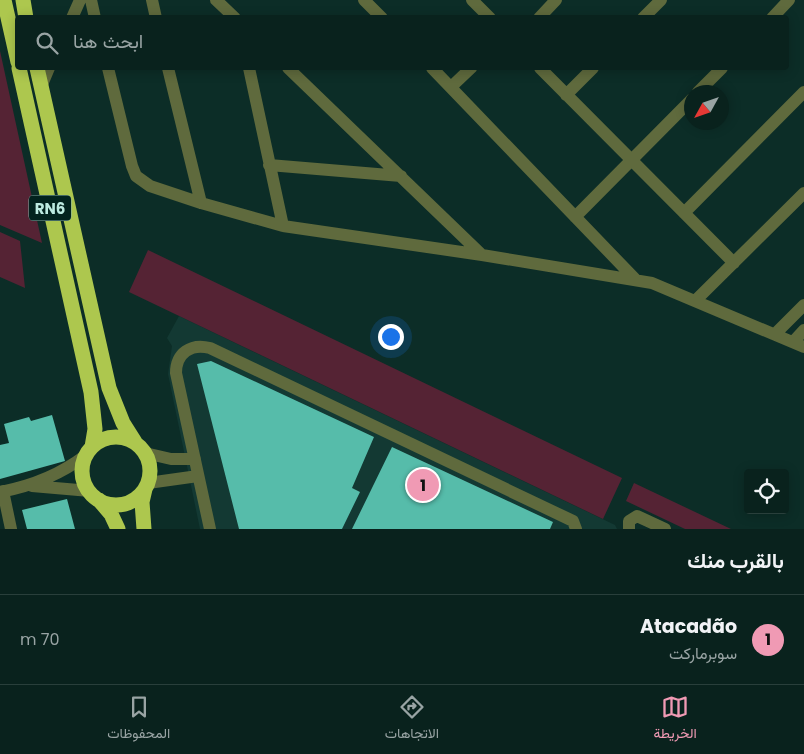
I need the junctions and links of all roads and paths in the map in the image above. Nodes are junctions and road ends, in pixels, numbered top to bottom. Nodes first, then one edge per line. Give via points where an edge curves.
1 (4, 0) edge
2 (22, 0) edge
3 (80, 0) edge
4 (91, 0) edge
5 (152, 0) edge
6 (216, 0) edge
7 (364, 0) edge
8 (472, 0) edge
9 (556, 0) edge
10 (661, 0) edge
11 (789, 0) edge
12 (25, 15) edge
13 (73, 15) edge
14 (94, 15) edge
15 (155, 15) edge
16 (232, 15) edge
17 (379, 15) edge
18 (487, 15) edge
19 (542, 15) edge
20 (646, 15) edge
21 (775, 15) edge
22 (15, 49) edge
23 (19, 70) edge
24 (37, 70) edge
25 (48, 70) edge
26 (109, 70) edge
27 (168, 70) edge
28 (248, 70) edge
29 (290, 70) edge
30 (434, 70) edge
31 (469, 70) edge
32 (542, 70) edge
33 (591, 70) edge
34 (720, 70) edge
35 (705, 85) edge
36 (41, 87) junction
37 (451, 87) junction
38 (804, 92) edge
39 (566, 95) junction
40 (684, 107) edge
41 (631, 160) junction
42 (269, 165) junction
43 (400, 176) junction
44 (804, 192) edge
45 (201, 204) junction
46 (684, 213) junction
47 (575, 217) junction
48 (283, 226) junction
49 (482, 255) junction
50 (734, 262) junction
51 (635, 279) junction
52 (696, 300) junction
53 (804, 305) edge
54 (804, 330) edge
55 (775, 334) junction
56 (798, 345) edge
57 (140, 447) junction
58 (89, 451) junction
59 (194, 458) junction
60 (198, 476) junction
61 (30, 486) junction
62 (147, 486) junction
63 (2, 491) edge
64 (94, 496) junction
65 (11, 529) edge
66 (118, 529) edge
67 (144, 529) edge
68 (210, 529) edge
69 (576, 529) edge
70 (630, 529) edge
71 (665, 529) edge

1 - 22 highway
2 - 12 highway
3 - 13 street
4 - 14 street
5 - 15 street
6 - 16 street
7 - 17 street
8 - 18 street
9 - 19 street
10 - 20 street
11 - 21 street
23 - 58 highway, RN6 via 91,392 95,430
24 - 36 highway, RN6
25 - 36 street
26 - 45 street via 136,176 150,186
27 - 45 street
28 - 42 street
29 - 43 street
30 - 37 street
31 - 37 street
32 - 39 street
33 - 39 street
34 - 35 street
36 - 57 highway, RN6 via 109,388 123,423
37 - 47 street
38 - 46 street
39 - 41 street
40 - 41 street
41 - 46 street
41 - 47 street
42 - 43 street
42 - 48 street
43 - 49 street
44 - 50 street
45 - 48 street
46 - 50 street
47 - 51 street
48 - 49 street
49 - 51 street
50 - 52 street
51 - 52 street
52 - 55 street
53 - 55 street
54 - 56 street
55 - 56 street
57 - 58 highway via 128,438 112,437
57 - 59 street via 171,459
57 - 62 highway, RN6 via 149,462
58 - 61 street via 68,468
58 - 64 highway, RN6 via 82,470
59 - 60 street
59 - 69 street via 176,366 182,353 195,346 203,346 573,521
60 - 62 street
60 - 68 street
61 - 63 street
61 - 64 street
62 - 64 highway via 140,496 124,504
62 - 67 highway, RN6 via 142,502
63 - 65 street
64 - 66 highway, RN6 via 111,514
70 - 71 street via 629,521 637,516

